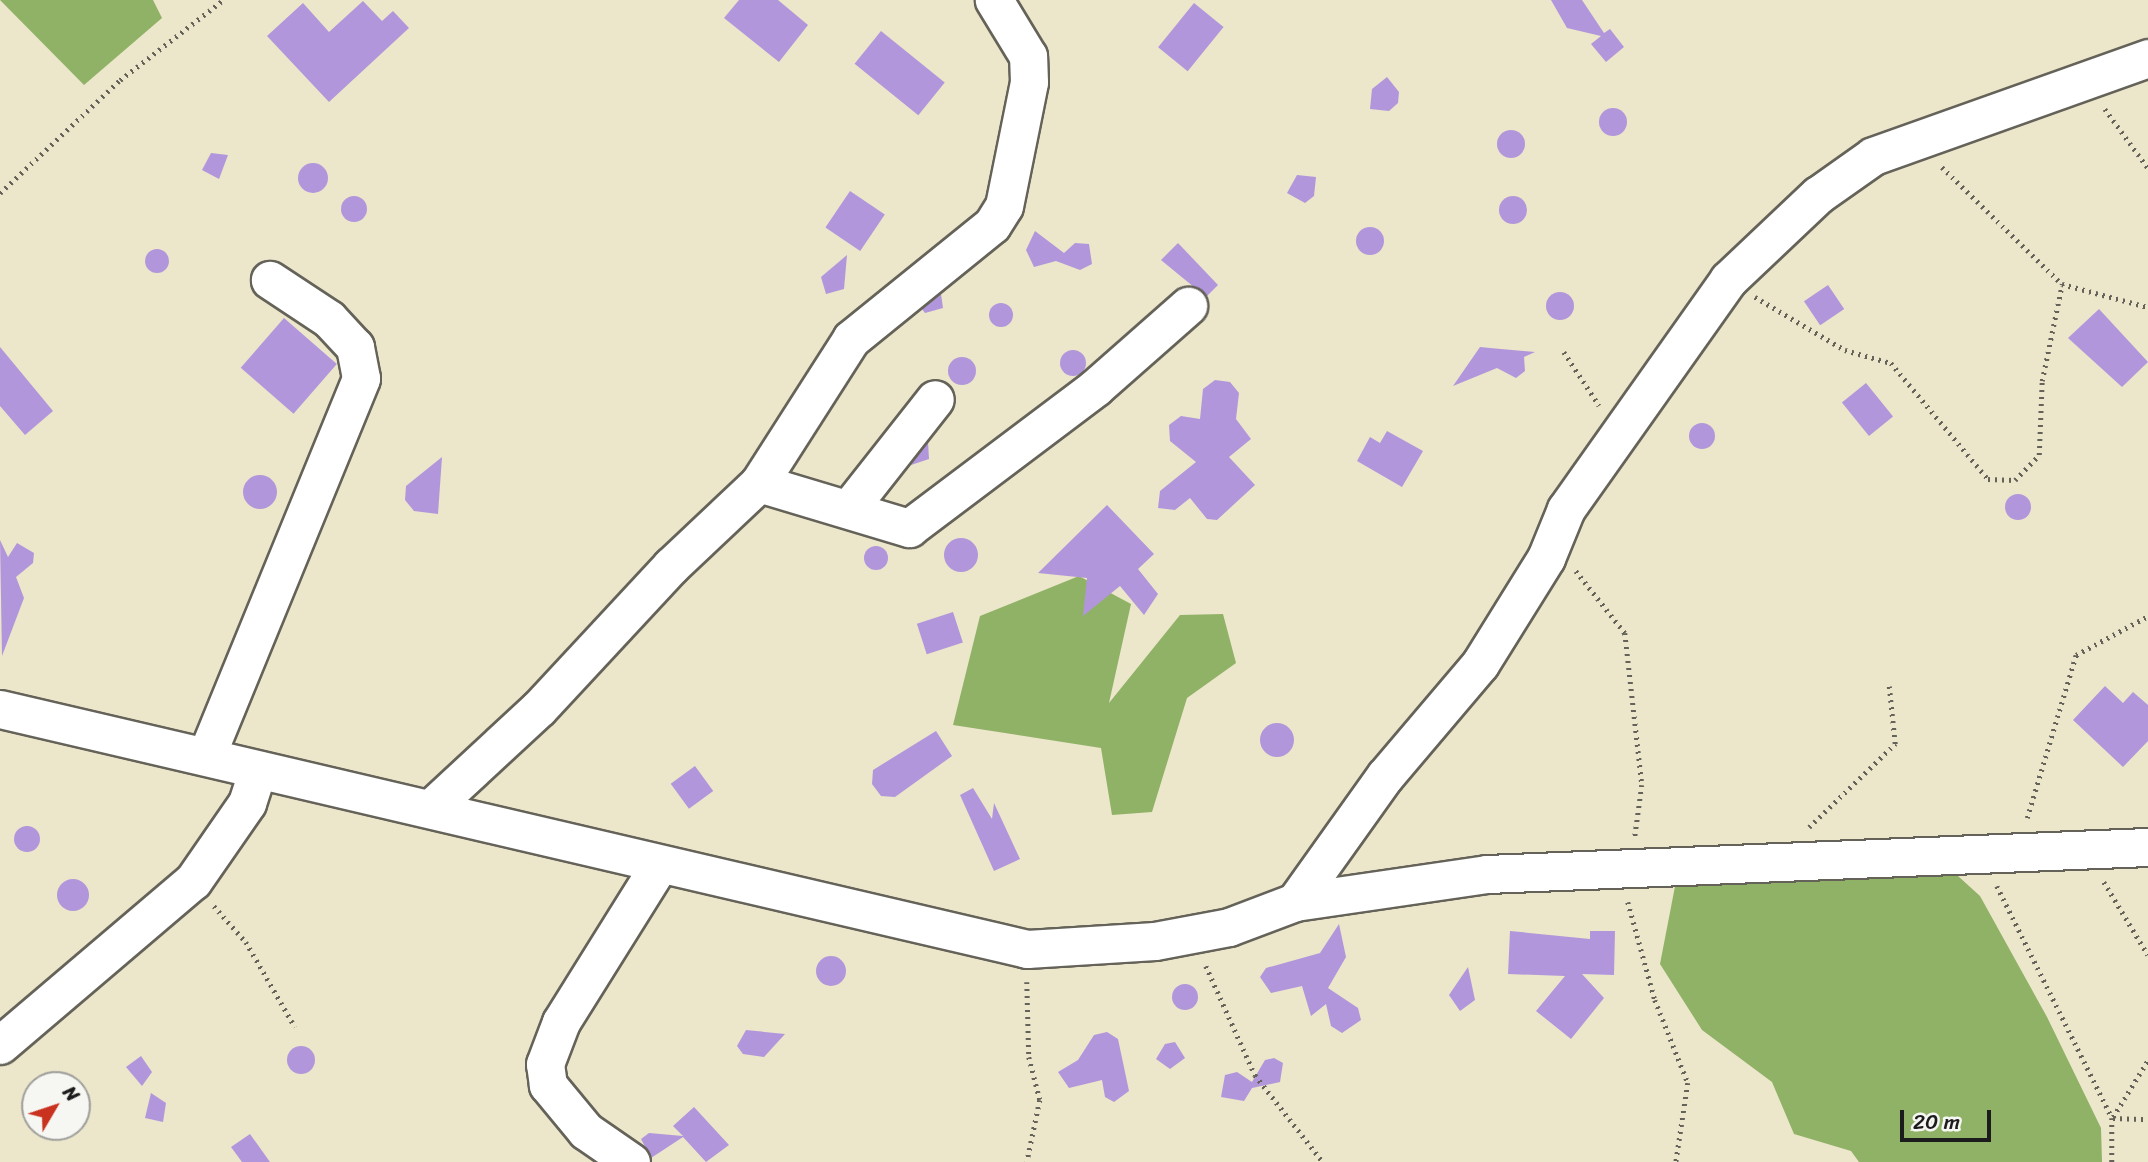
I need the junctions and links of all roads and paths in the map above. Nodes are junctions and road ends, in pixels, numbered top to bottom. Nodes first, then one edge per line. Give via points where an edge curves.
1 (223, 0) edge
2 (993, 0) edge
3 (2148, 58) edge
4 (2073, 89) junction
5 (1917, 142) junction
6 (2148, 168) edge
7 (0, 193) edge
8 (270, 280) dead end
9 (1728, 280) junction
10 (2062, 284) junction
11 (1188, 306) dead end
12 (2148, 307) edge
13 (1564, 352) dead end
14 (935, 399) dead end
15 (1621, 438) junction
16 (759, 483) junction
17 (850, 507) junction
18 (1546, 558) junction
19 (2148, 616) edge
20 (1889, 686) dead end
21 (0, 709) edge
22 (207, 754) junction
23 (258, 770) junction
24 (431, 808) junction
25 (2148, 847) edge
26 (2085, 851) junction
27 (1977, 856) junction
28 (2015, 856) junction
29 (1769, 863) junction
30 (1623, 864) junction
31 (659, 865) junction
32 (193, 881) junction
33 (1295, 902) junction
34 (1192, 935) junction
35 (1027, 949) junction
36 (2148, 955) edge
37 (295, 1027) dead end
38 (0, 1045) edge
39 (2148, 1060) edge
40 (2112, 1118) junction
41 (2148, 1119) edge
42 (631, 1162) edge
43 (1027, 1162) edge
44 (1323, 1162) edge
45 (1676, 1162) edge
46 (2112, 1162) edge

1 - 7 path via 120,80
2 - 16 street via 1028,56 1029,82 1004,206 968,248 851,339
3 - 4 street
4 - 5 street
4 - 6 path via 2104,108
5 - 9 street via 1872,156 1818,195
5 - 10 path
8 - 22 street via 355,347 361,378
9 - 10 path via 1846,351 1891,363 1988,479 2015,480 2039,455 2042,381
9 - 15 street
10 - 12 path
11 - 17 street via 1096,387 909,528 888,526
13 - 15 path
14 - 17 street
15 - 18 street via 1566,509
16 - 17 street
16 - 24 street via 671,566 539,708
18 - 30 path via 1584,575 1625,633 1642,785
18 - 33 street via 1480,664 1385,776
19 - 28 path via 2076,655
20 - 29 path via 1895,744
21 - 22 street
22 - 23 street
23 - 24 street
23 - 32 street via 247,803
24 - 31 street
25 - 26 street
26 - 28 street
26 - 36 path
27 - 28 street
27 - 29 street
27 - 40 path via 2014,910
29 - 30 street
30 - 33 street via 1420,882
30 - 45 path via 1688,1083
31 - 35 street
31 - 42 street via 561,1022 545,1064 548,1085 586,1131
32 - 37 path via 246,942
32 - 38 street
33 - 34 street
34 - 35 street
34 - 44 path via 1255,1075
35 - 43 path via 1029,1057 1040,1100
39 - 40 path
40 - 41 path
40 - 46 path

